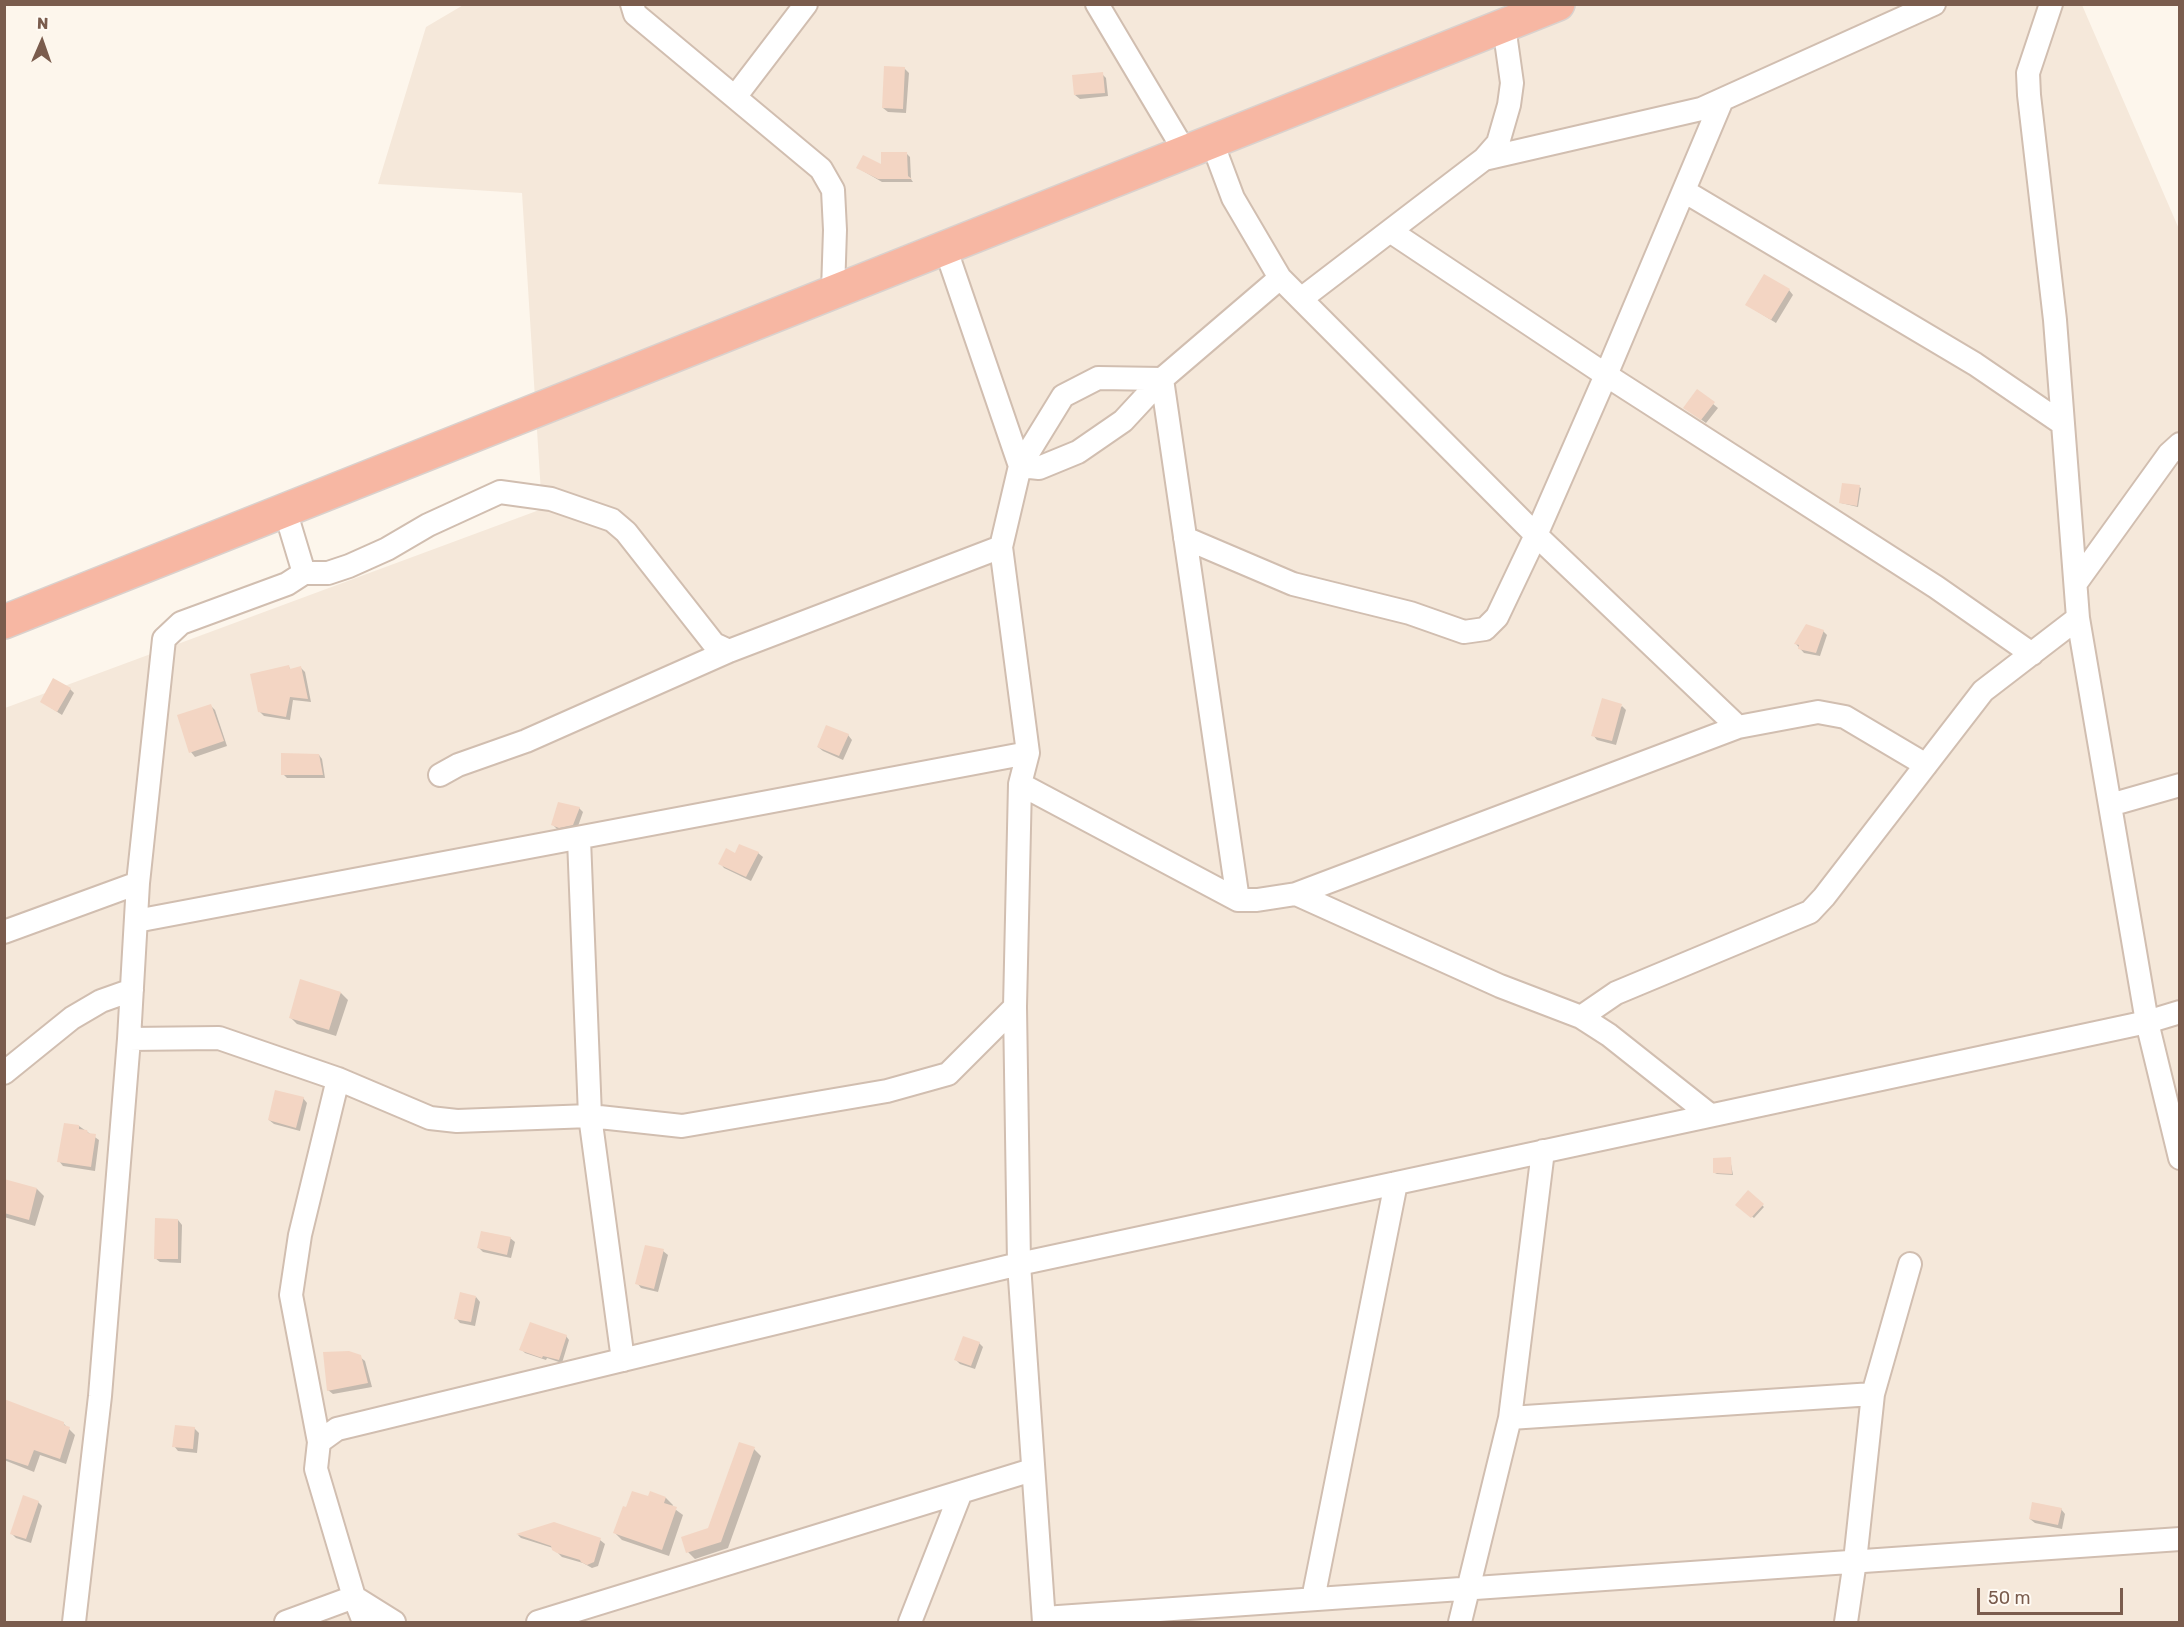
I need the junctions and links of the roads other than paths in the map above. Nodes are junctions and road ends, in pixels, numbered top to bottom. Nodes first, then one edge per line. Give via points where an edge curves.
1 (632, 4) edge
2 (806, 4) edge
3 (1097, 4) edge
4 (1558, 4) edge
5 (1934, 4) edge
6 (2051, 4) edge
7 (1504, 26) junction
8 (735, 97) junction
9 (1722, 100) junction
10 (1199, 147) junction
11 (1484, 159) junction
12 (1684, 191) junction
13 (1390, 231) junction
14 (945, 247) junction
15 (1280, 278) junction
16 (833, 291) junction
17 (1301, 299) junction
18 (1606, 375) junction
19 (1162, 379) junction
20 (2063, 424) junction
21 (2180, 444) edge
22 (1020, 466) junction
23 (285, 510) junction
24 (1536, 535) junction
25 (1185, 538) junction
26 (1001, 547) junction
27 (304, 573) junction
28 (2076, 584) junction
29 (2078, 618) junction
30 (4, 622) edge
31 (729, 651) junction
32 (2032, 654) junction
33 (1738, 727) junction
34 (1028, 753) junction
35 (1926, 765) junction
36 (440, 775) dead end
37 (1020, 784) junction
38 (2180, 785) edge
39 (2110, 805) junction
40 (579, 839) junction
41 (138, 883) junction
42 (1296, 894) junction
43 (1238, 900) junction
44 (136, 921) junction
45 (4, 932) edge
46 (132, 990) junction
47 (1015, 1007) junction
48 (2180, 1012) edge
49 (1581, 1017) junction
50 (2147, 1023) junction
51 (129, 1039) junction
52 (4, 1072) edge
53 (338, 1079) junction
54 (1710, 1115) junction
55 (590, 1116) junction
56 (1543, 1151) junction
57 (2180, 1158) edge
58 (1396, 1183) junction
59 (1019, 1264) junction
60 (1910, 1264) dead end
61 (623, 1360) junction
62 (1872, 1394) junction
63 (1510, 1418) junction
64 (319, 1442) junction
65 (1032, 1470) junction
66 (961, 1492) junction
67 (2180, 1539) edge
68 (1855, 1561) junction
69 (1468, 1588) junction
70 (354, 1597) junction
71 (1313, 1599) junction
72 (1044, 1620) edge
73 (74, 1623) edge
74 (286, 1623) edge
75 (364, 1623) edge
76 (394, 1623) edge
77 (538, 1623) edge
78 (910, 1623) edge
79 (1460, 1623) edge
80 (1846, 1623) edge

1 - 8 street via 635,14
2 - 8 street
3 - 10 street via 1126,50
4 - 7 highway
5 - 9 street
6 - 20 street via 2028,74
7 - 10 highway
7 - 11 street via 1512,83 1509,105 1498,142
8 - 16 street via 821,169 830,181 835,230
9 - 11 street via 1676,116
9 - 12 street
10 - 14 highway
10 - 15 street
11 - 13 street
12 - 18 street
12 - 20 street via 1975,364
13 - 17 street
13 - 18 street
14 - 16 highway
14 - 22 street
15 - 17 street
15 - 19 street
16 - 23 highway
17 - 24 street
18 - 24 street
18 - 32 street via 1936,587
19 - 22 street via 1123,421 1078,452 1039,468
19 - 22 street via 1098,378 1063,396
19 - 25 street
20 - 28 street
21 - 28 street
22 - 26 street
23 - 27 street
23 - 30 highway
24 - 25 street via 1497,616 1485,629 1464,632 1410,613 1293,584
24 - 33 street
25 - 43 street
26 - 31 street
26 - 34 street
27 - 31 street via 328,573 349,567 500,492 551,500 612,520 626,532 714,644
27 - 41 street via 287,584 181,624 164,639
28 - 29 street
29 - 32 street
29 - 39 street
31 - 36 street
32 - 35 street via 1983,691
33 - 35 street via 1818,712 1845,717
33 - 42 street
34 - 37 street
34 - 40 street
35 - 49 street via 1810,912 1616,993
37 - 43 street
37 - 47 street
38 - 39 street
39 - 50 street
40 - 44 street
40 - 55 street
41 - 44 street
41 - 45 street
42 - 43 street
42 - 49 street via 1500,986
44 - 46 street
46 - 51 street
46 - 52 street via 101,1001 72,1018
47 - 55 street via 948,1074 887,1091 682,1126
47 - 59 street
48 - 50 street
49 - 54 street
50 - 54 street
50 - 57 street
51 - 53 street via 219,1038
51 - 73 street via 100,1396
53 - 55 street via 430,1118 457,1121
53 - 64 street via 300,1235 291,1295
54 - 56 street
55 - 61 street
56 - 58 street
56 - 63 street
58 - 59 street
58 - 71 street
59 - 61 street
59 - 65 street
60 - 62 street
61 - 64 street via 337,1430
62 - 63 street
62 - 68 street
63 - 69 street
64 - 70 street via 316,1469
65 - 66 street
65 - 72 street
66 - 77 street
66 - 78 street
67 - 68 street
68 - 69 street
68 - 80 street
69 - 71 street
69 - 79 street
70 - 74 street
70 - 75 street
70 - 76 street
71 - 72 street

